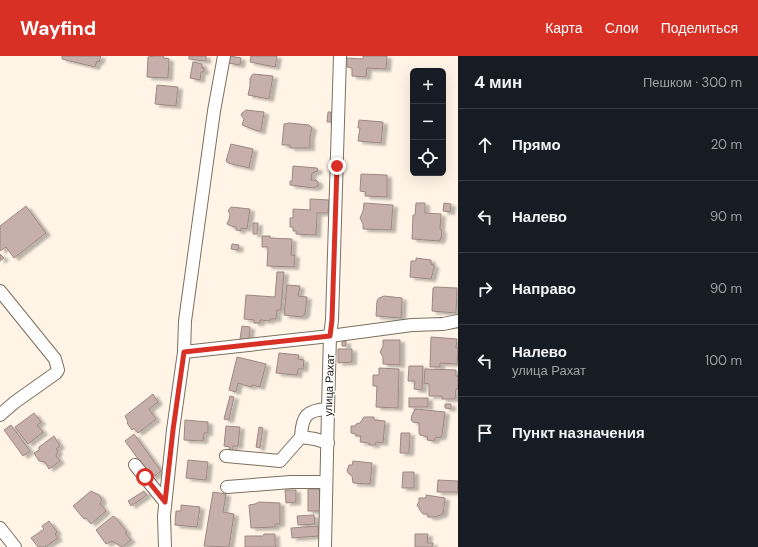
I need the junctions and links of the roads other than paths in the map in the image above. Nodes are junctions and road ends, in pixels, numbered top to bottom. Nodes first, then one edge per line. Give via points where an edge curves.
1 (224, 56) edge
2 (340, 56) edge
3 (0, 291) edge
4 (458, 321) edge
5 (330, 336) junction
6 (184, 352) junction
7 (328, 409) junction
8 (0, 415) edge
9 (301, 437) junction
10 (328, 442) junction
11 (226, 456) dead end
12 (135, 465) dead end
13 (326, 482) junction
14 (227, 487) dead end
15 (165, 502) junction
16 (0, 528) edge
17 (15, 547) edge
18 (165, 547) edge
19 (325, 547) edge

1 - 6 street via 185,321
2 - 5 street, улица Рахат
3 - 8 street via 55,359 58,370
4 - 5 street
5 - 6 street
5 - 7 street, улица Рахат
6 - 15 street
7 - 9 street via 309,413 302,426
7 - 10 street, улица Рахат
9 - 10 street
9 - 11 street via 280,461
10 - 13 street, улица Рахат
12 - 15 street
13 - 14 street
13 - 19 street, улица Рахат
15 - 18 street
16 - 17 street

